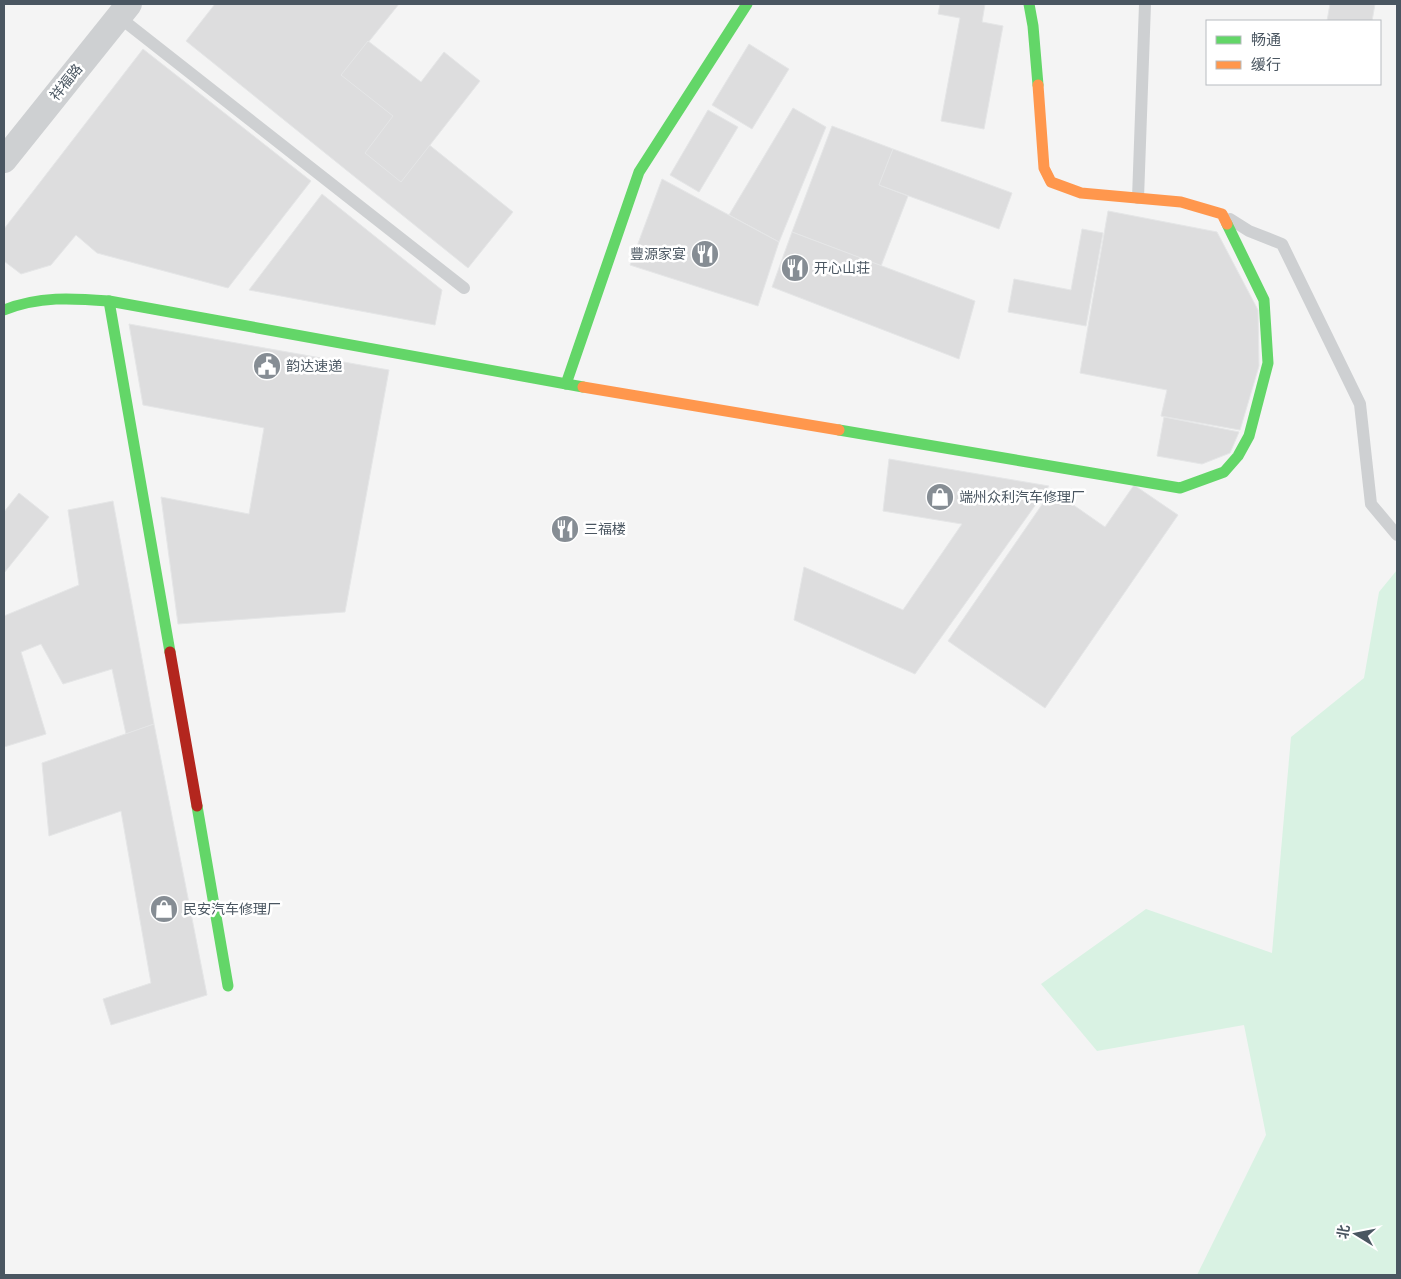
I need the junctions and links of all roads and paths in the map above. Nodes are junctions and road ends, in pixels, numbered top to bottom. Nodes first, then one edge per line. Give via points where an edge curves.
1 (747, 4) edge
2 (1029, 4) edge
3 (1144, 4) edge
4 (124, 10) edge
5 (4, 160) edge
6 (1138, 198) junction
7 (1222, 214) junction
8 (464, 288) dead end
9 (110, 301) junction
10 (4, 310) edge
11 (566, 384) junction
12 (1397, 535) edge
13 (228, 986) dead end

1 - 11 street via 639,172
2 - 6 street via 1034,26 1044,168 1051,182 1081,193
3 - 6 lane
4 - 5 street, 祥福路
4 - 8 lane
6 - 7 street via 1181,202
7 - 11 street via 1264,300 1268,363 1250,436 1238,456 1224,472 1180,488
7 - 12 lane via 1250,231 1282,244 1360,404 1371,504
9 - 10 street via 54,297
9 - 11 street
9 - 13 street

